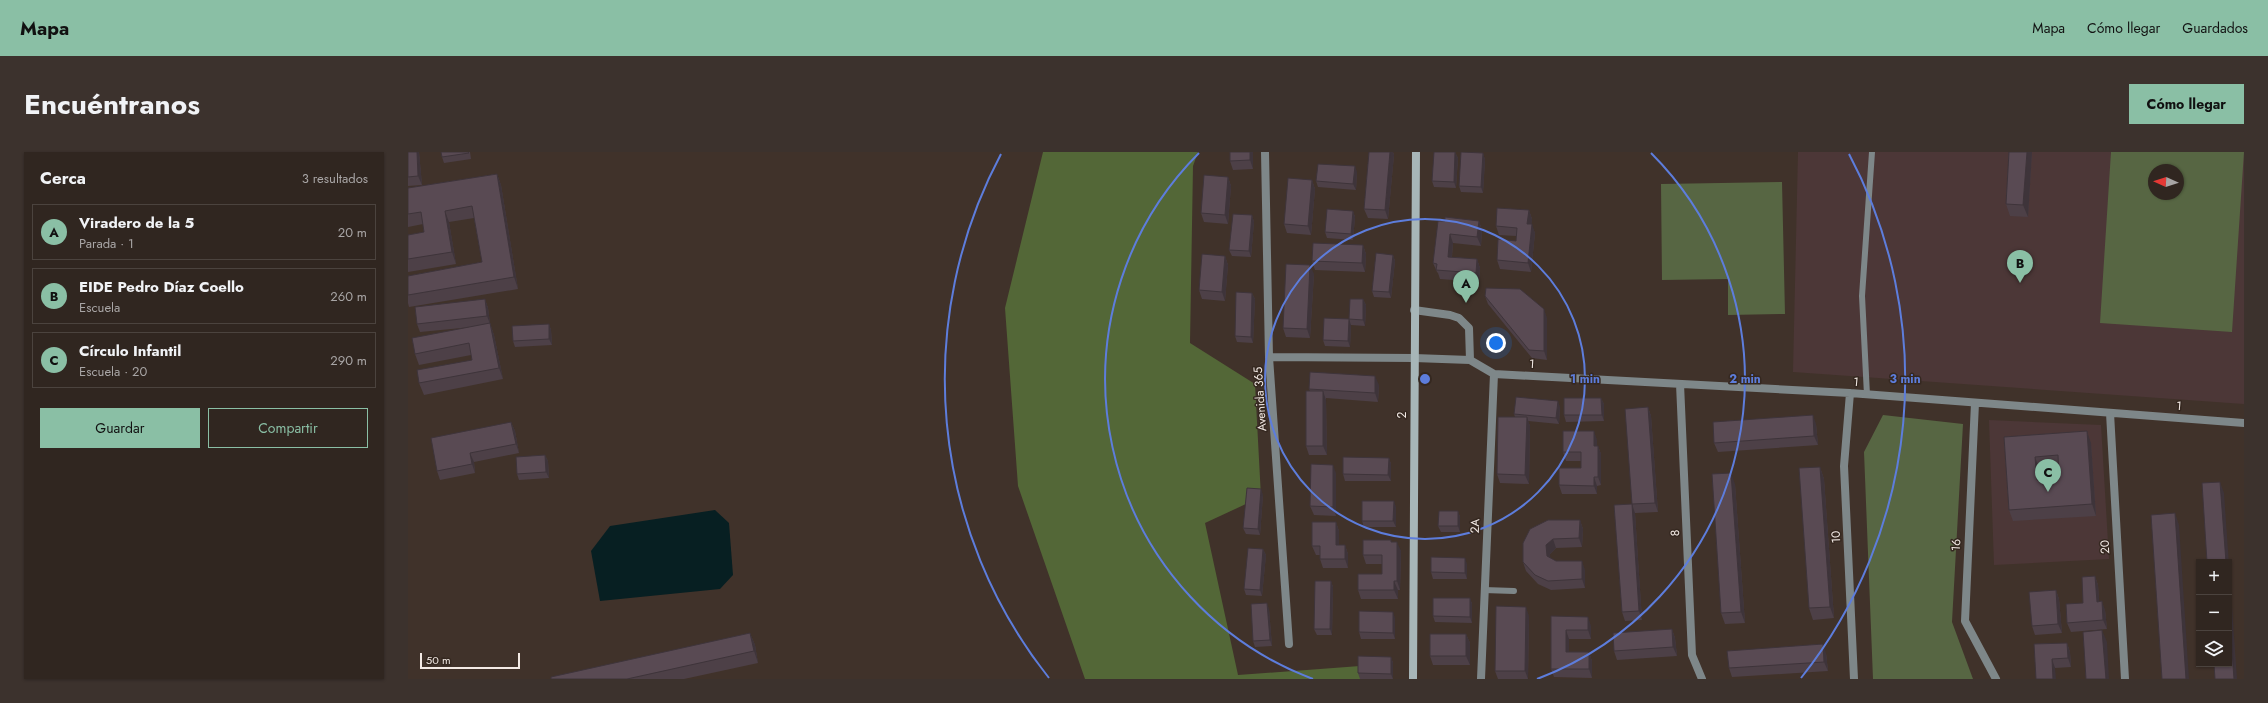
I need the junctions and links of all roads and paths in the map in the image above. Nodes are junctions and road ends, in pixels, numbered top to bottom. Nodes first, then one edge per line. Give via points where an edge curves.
1 (1265, 152) edge
2 (1416, 152) edge
3 (1872, 152) edge
4 (1414, 310) junction
5 (1269, 357) junction
6 (1414, 358) junction
7 (1470, 360) junction
8 (1494, 374) junction
9 (1680, 384) junction
10 (1850, 393) junction
11 (1867, 395) junction
12 (1975, 403) junction
13 (2110, 413) junction
14 (2244, 423) edge
15 (1484, 590) junction
16 (1514, 591) dead end
17 (1289, 644) dead end
18 (1413, 679) edge
19 (1481, 679) edge
20 (1702, 679) edge
21 (1854, 679) edge
22 (1996, 679) edge
23 (2125, 679) edge

1 - 5 street, Avenida 365
2 - 4 street, 2
3 - 11 lane via 1862,296
4 - 6 street, 2
4 - 7 street via 1459,318 1469,328
5 - 6 street, 1
5 - 17 street, Avenida 365
6 - 7 street, 1
6 - 18 street, 2
7 - 8 street, 1
8 - 9 street, 1
8 - 15 street, 2A
9 - 10 street, 1
9 - 20 street, 8 via 1692,655
10 - 11 street, 1
10 - 21 street, 10 via 1844,466
11 - 12 street, 1
12 - 13 street, 1
12 - 22 street, 16 via 1965,621
13 - 14 street, 1
13 - 23 street, 20
15 - 16 lane
15 - 19 street, 2A

